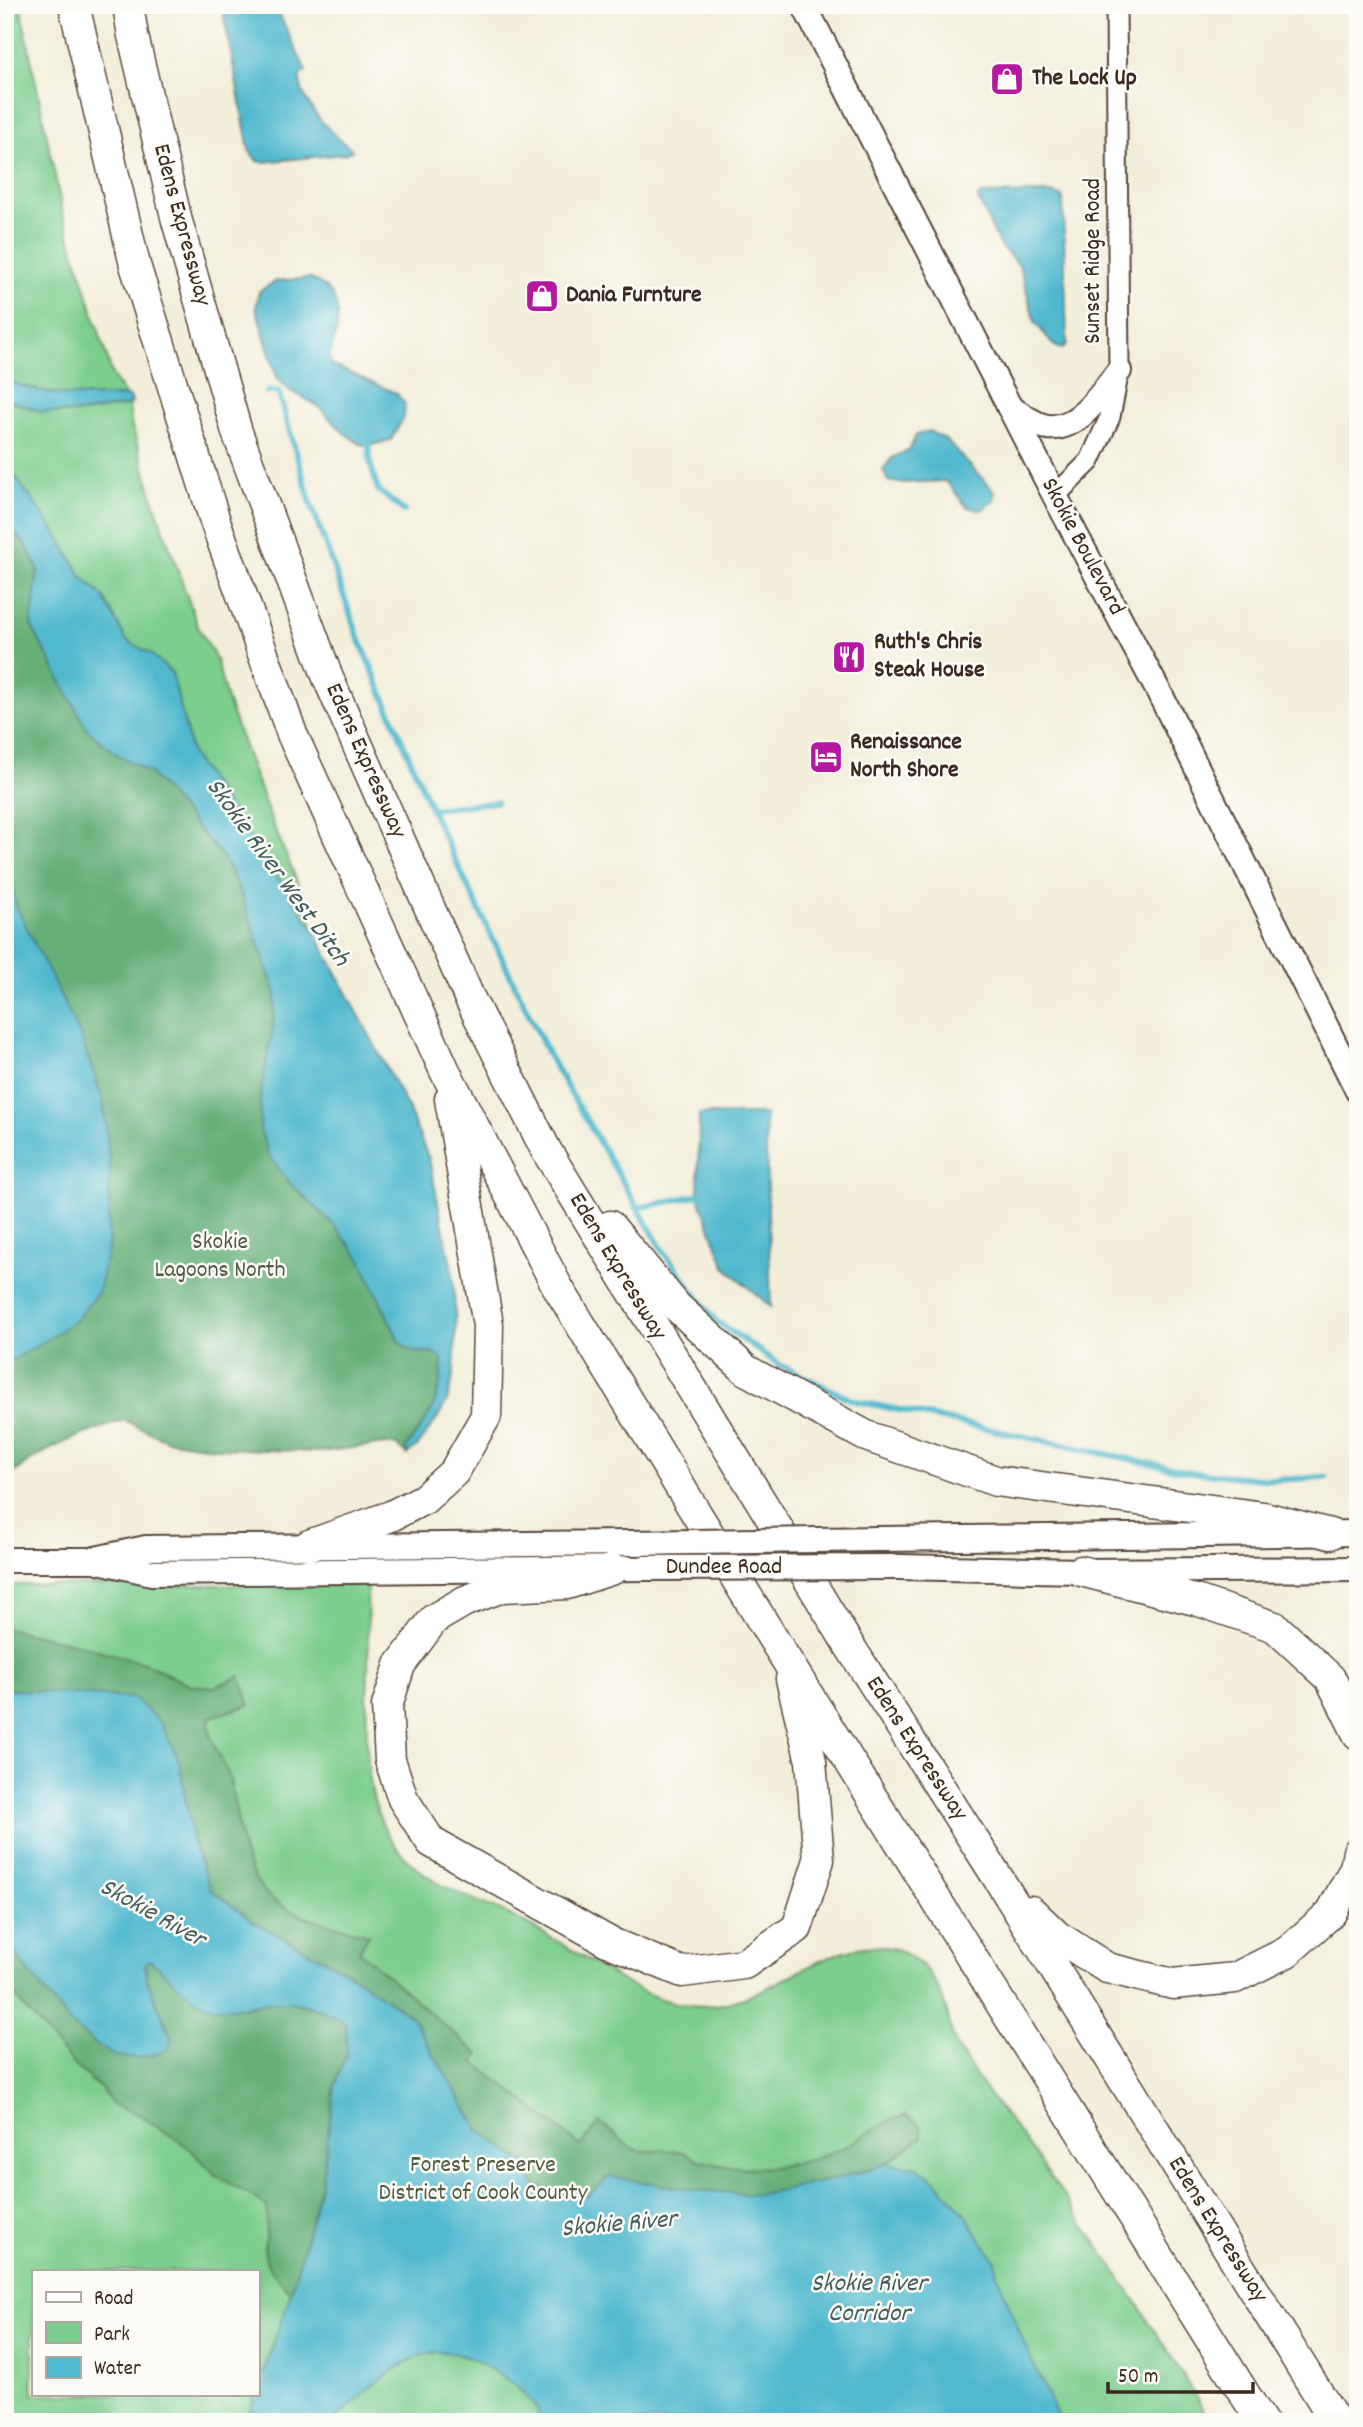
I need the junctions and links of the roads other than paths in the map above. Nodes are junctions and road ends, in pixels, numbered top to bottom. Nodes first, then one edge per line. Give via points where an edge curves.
1 (74, 5) edge
2 (128, 5) edge
3 (804, 5) edge
4 (1116, 5) edge
5 (1119, 370) junction
6 (1009, 407) junction
7 (1055, 496) junction
8 (445, 1071) junction
9 (1358, 1091) edge
10 (546, 1150) junction
11 (1344, 1533) edge
12 (309, 1545) junction
13 (5, 1560) edge
14 (91, 1560) junction
15 (613, 1569) junction
16 (1358, 1569) edge
17 (1081, 1571) junction
18 (785, 1655) junction
19 (1358, 1734) edge
20 (1358, 1852) edge
21 (999, 1878) junction
22 (1221, 2355) junction
23 (1249, 2422) edge
24 (1262, 2422) edge
25 (1336, 2422) edge

1 - 8 highway via 135,265 215,521 292,734
2 - 10 highway, Edens Expressway via 177,220 237,432 328,678 469,996
3 - 6 main road, Skokie Boulevard
4 - 5 street, Sunset Ridge Road
5 - 6 main road via 1070,423 1038,425
5 - 7 street, Sunset Ridge Road via 1110,417 1090,461
6 - 7 main road, Skokie Boulevard
7 - 9 main road, Skokie Boulevard via 1166,706
8 - 12 highway via 488,1325 486,1416 454,1472 424,1499 391,1516
8 - 18 highway via 557,1286
10 - 11 highway via 677,1307 746,1370 866,1436 996,1481 1264,1517
10 - 21 highway, Edens Expressway via 820,1598
11 - 12 main road, Dundee Road, bridge
12 - 14 main road, Dundee Road via 146,1548
13 - 14 main road, Dundee Road
14 - 15 main road, Dundee Road via 152,1573
15 - 17 main road, Dundee Road, bridge
15 - 18 highway via 567,1584 502,1587 434,1619 400,1665 387,1706 390,1760 403,1799 431,1842 609,1942 682,1972 744,1964 797,1928 819,1860 811,1761
16 - 17 main road, Dundee Road
17 - 19 highway via 1199,1601 1275,1627 1329,1678
18 - 22 highway
20 - 21 highway via 1331,1913 1287,1952 1235,1978 1173,1984 1107,1968 1057,1936
21 - 25 highway, Edens Expressway
22 - 23 highway
22 - 24 highway

